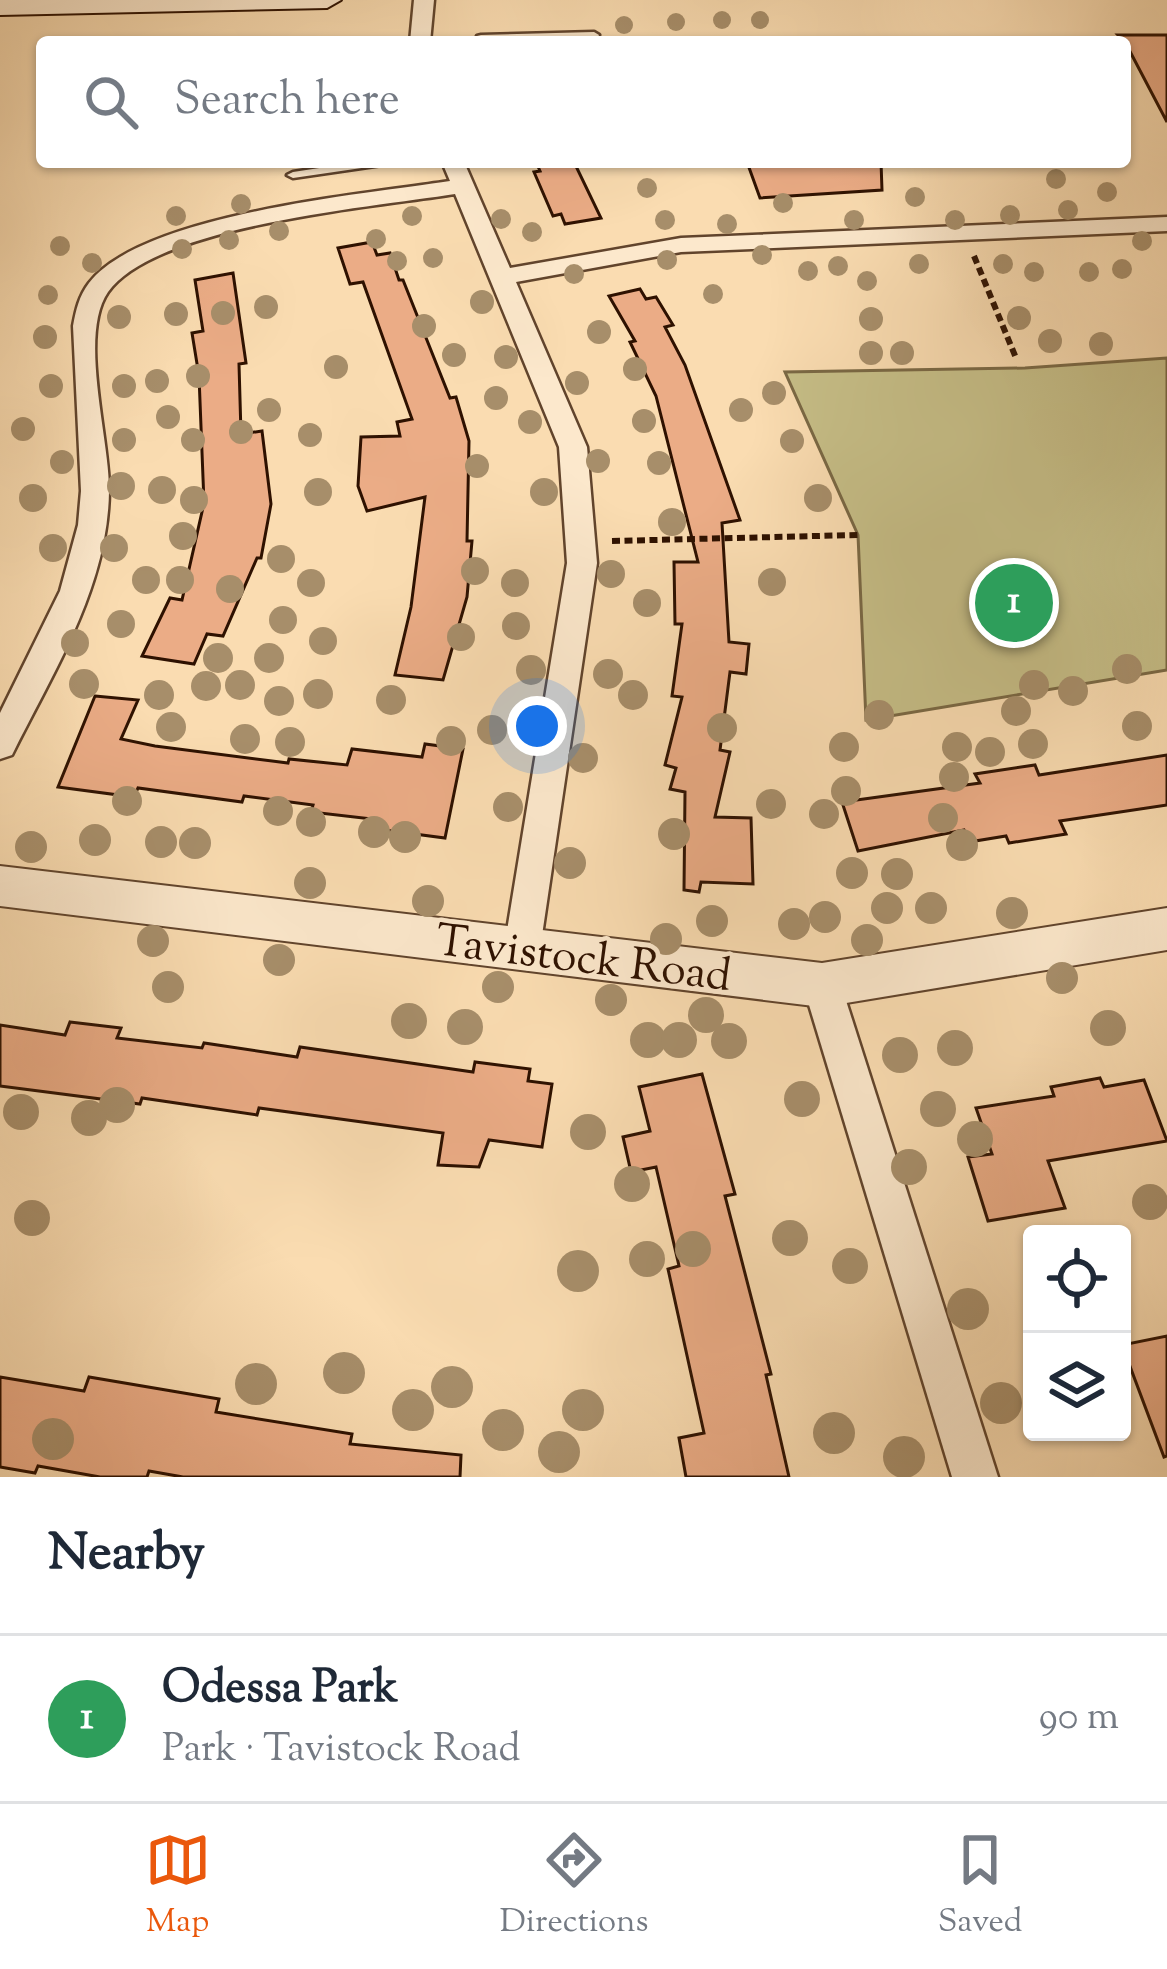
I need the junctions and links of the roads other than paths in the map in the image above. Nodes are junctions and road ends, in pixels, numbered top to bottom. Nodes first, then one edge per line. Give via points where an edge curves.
1 (326, 0) edge
2 (424, 0) edge
3 (0, 7) edge
4 (594, 35) dead end
5 (421, 36) edge
6 (557, 36) edge
7 (341, 168) edge
8 (459, 174) edge
9 (293, 175) dead end
10 (1167, 224) edge
11 (502, 277) junction
12 (0, 745) edge
13 (0, 886) edge
14 (1167, 929) edge
15 (522, 949) junction
16 (822, 985) junction
17 (975, 1477) edge

1 - 3 main road
2 - 5 street
4 - 6 lane
7 - 9 lane
8 - 11 street
8 - 12 street via 188,234 136,254 97,287 85,320 95,493 83,579
10 - 11 street via 681,245
11 - 15 street via 573,447 582,563
13 - 15 street, Tavistock Road
14 - 16 street, Tavistock Road
15 - 16 street, Tavistock Road
16 - 17 street

